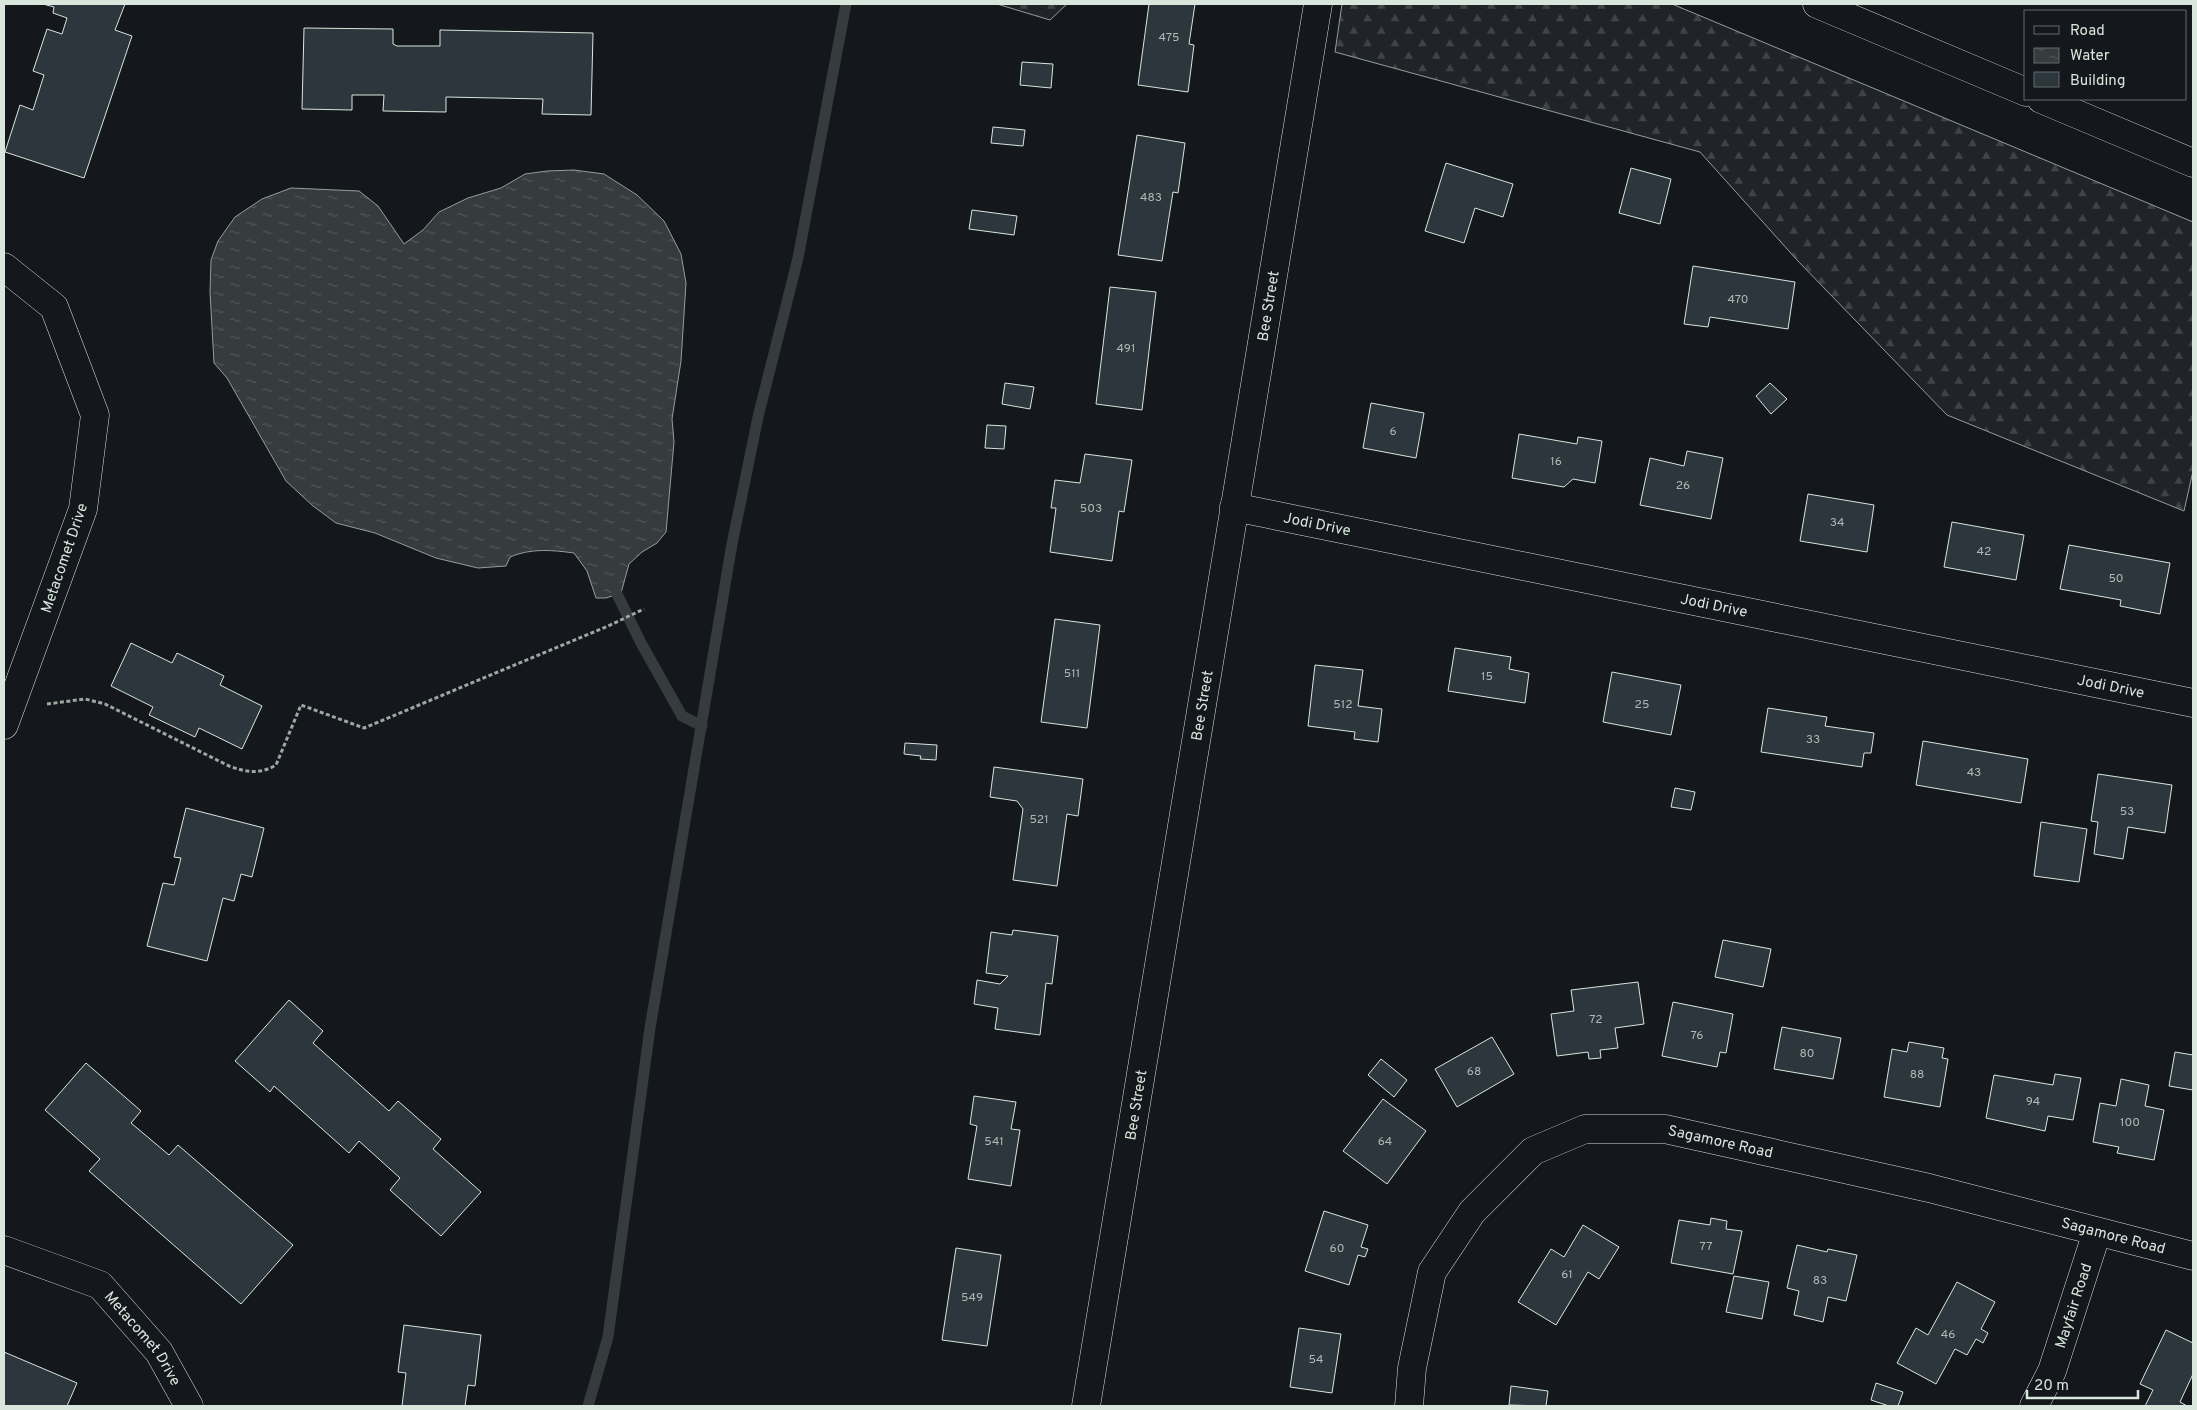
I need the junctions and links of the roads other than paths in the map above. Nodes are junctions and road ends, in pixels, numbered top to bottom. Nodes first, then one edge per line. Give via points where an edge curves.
1 (1318, 4) edge
2 (1817, 4) edge
3 (2024, 91) edge
4 (2043, 100) edge
5 (2193, 163) edge
6 (4, 267) edge
7 (1234, 507) junction
8 (2193, 703) edge
9 (7, 716) edge
10 (2097, 1232) junction
11 (4, 1250) edge
12 (2193, 1256) edge
13 (188, 1406) edge
14 (1086, 1406) edge
15 (1410, 1406) edge
16 (2034, 1406) edge

1 - 7 main road, Bee Street
2 - 3 main road
4 - 5 main road
6 - 9 main road, Metacomet Drive via 54,306 95,415 83,509
7 - 8 main road, Jodi Drive
7 - 14 main road, Bee Street
10 - 12 main road, Sagamore Road
10 - 15 main road, Sagamore Road via 1929,1188 1665,1129 1585,1129 1534,1151 1472,1212 1432,1272 1412,1368
10 - 16 main road, Mayfair Road via 2052,1371
11 - 13 main road, Metacomet Drive via 100,1285 159,1352

